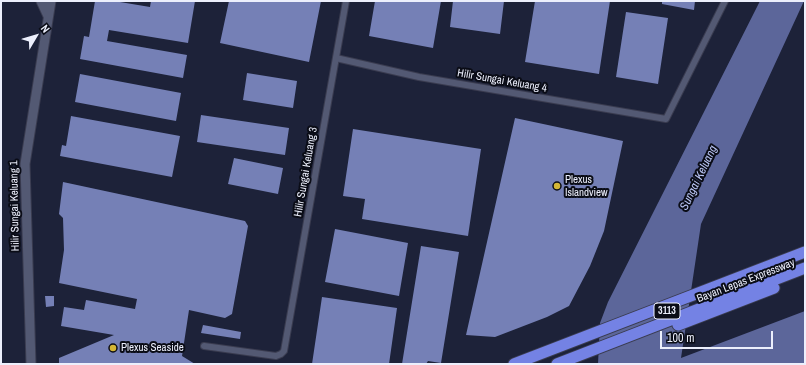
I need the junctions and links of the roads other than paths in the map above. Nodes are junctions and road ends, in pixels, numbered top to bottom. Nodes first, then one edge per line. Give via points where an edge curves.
1 (41, 1) edge
2 (51, 1) edge
3 (346, 1) edge
4 (725, 1) edge
5 (48, 17) junction
6 (336, 58) junction
7 (805, 252) edge
8 (805, 258) edge
9 (805, 268) edge
10 (805, 276) edge
11 (204, 346) dead end
12 (530, 361) edge
13 (30, 364) edge
14 (514, 364) edge
15 (556, 364) edge
16 (575, 364) edge

1 - 5 street
2 - 5 street, Hilir Sungai Keluang 1
3 - 6 street, Hilir Sungai Keluang 3
4 - 6 street, Hilir Sungai Keluang 4 via 666,119 419,77
5 - 13 street, Hilir Sungai Keluang 1 via 25,164
6 - 11 street, Hilir Sungai Keluang 3 via 284,351 276,356
7 - 12 highway, 3113
8 - 12 highway, Bayan Lepas Expressway / 3113
9 - 15 highway, Bayan Lepas Expressway / 3113
10 - 16 highway, 3113
12 - 14 highway, 3113

